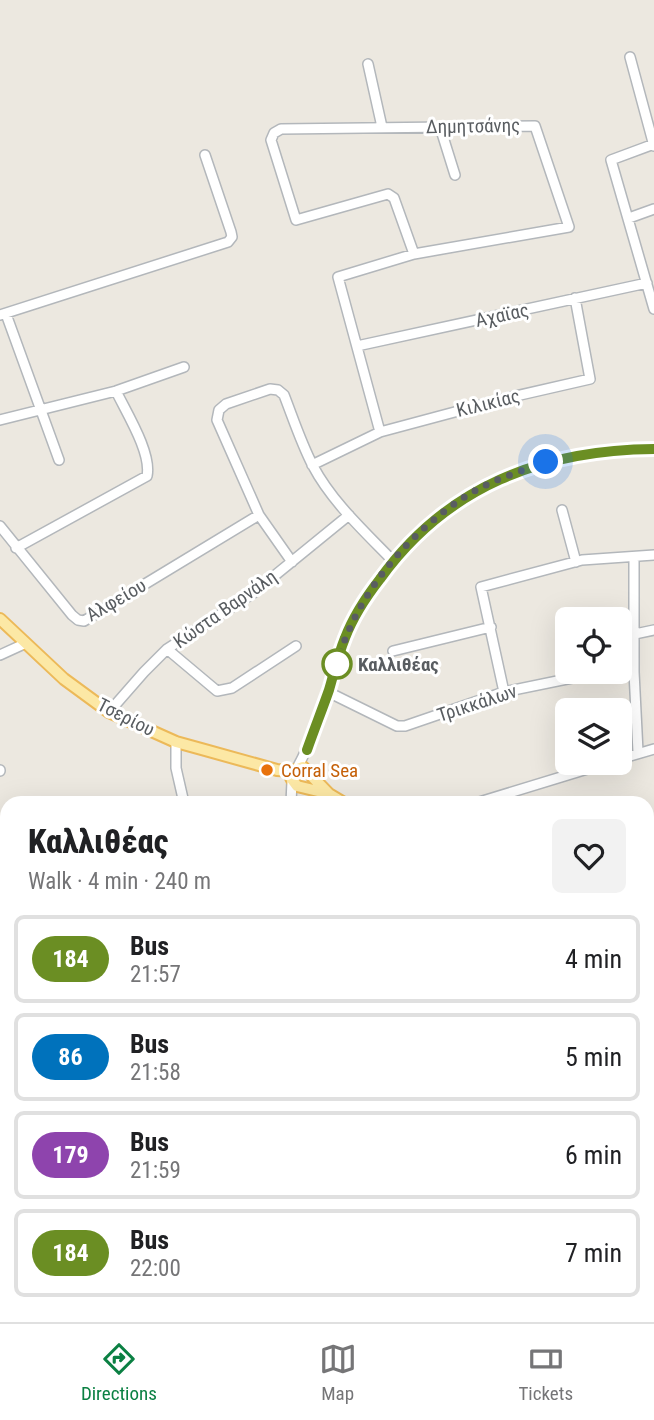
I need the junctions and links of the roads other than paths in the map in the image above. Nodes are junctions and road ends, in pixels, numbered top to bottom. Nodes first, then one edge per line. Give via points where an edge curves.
1 (630, 57) dead end
2 (368, 64) dead end
3 (382, 127) junction
4 (440, 127) junction
5 (654, 145) edge
6 (205, 155) dead end
7 (455, 175) dead end
8 (654, 209) edge
9 (629, 218) junction
10 (414, 254) junction
11 (647, 283) junction
12 (575, 298) junction
13 (654, 309) edge
14 (3, 315) edge
15 (357, 346) junction
16 (184, 367) dead end
17 (116, 391) junction
18 (39, 410) junction
19 (0, 420) edge
20 (380, 432) junction
21 (654, 449) edge
22 (59, 460) dead end
23 (312, 465) junction
24 (562, 510) dead end
25 (259, 515) junction
26 (349, 515) junction
27 (0, 526) edge
28 (16, 548) junction
29 (654, 555) edge
30 (634, 557) junction
31 (393, 561) junction
32 (292, 562) junction
33 (576, 562) junction
34 (0, 619) edge
35 (491, 627) junction
36 (654, 630) edge
37 (635, 634) junction
38 (24, 644) junction
39 (296, 646) dead end
40 (167, 649) junction
41 (393, 651) dead end
42 (0, 655) edge
43 (632, 672) edge
44 (635, 672) junction
45 (555, 679) edge
46 (328, 692) junction
47 (504, 692) junction
48 (109, 712) junction
49 (176, 742) junction
50 (654, 749) edge
51 (638, 752) junction
52 (632, 754) edge
53 (568, 775) edge
54 (299, 777) junction
55 (182, 796) edge
56 (293, 796) edge
57 (332, 796) edge
58 (499, 796) edge

1 - 5 street
2 - 3 street
3 - 4 street, Δημητσάνης
3 - 10 street, Δημητσάνης via 281,128 271,140 296,220 388,194 394,198
4 - 7 street
4 - 10 street, Δημητσάνης via 535,126 569,227
5 - 9 street via 611,160
6 - 14 street via 231,232 229,242
8 - 9 street
9 - 11 street
10 - 15 street via 338,277
11 - 12 street, Αχαϊας
11 - 13 street
12 - 15 street, Αχαϊας
12 - 20 street, Κιλικίας via 590,379
14 - 18 street
15 - 20 street
16 - 17 street
17 - 18 street
17 - 28 street via 138,435 147,477
18 - 19 street
18 - 22 street
20 - 23 street, Κιλικίας
21 - 31 street via 589,453 546,462 494,481 426,527
23 - 25 street via 278,390 226,404 218,415 220,425
23 - 26 street
24 - 33 street
25 - 28 street, Αλφείου via 84,621 72,615
25 - 32 street
26 - 31 street
26 - 32 street, Κώστα Βαρνάλη
27 - 28 street, Αλφείου
29 - 30 street
30 - 33 street
30 - 37 street
31 - 46 street via 363,602 345,638
32 - 40 street, Κώστα Βαρνάλη
33 - 35 street via 481,587
34 - 38 main road, Τσερίου
35 - 41 street
35 - 47 street
36 - 37 street
37 - 44 street
38 - 42 street
38 - 48 main road, Τσερίου
39 - 40 street via 232,688 217,691
40 - 48 street, Κώστα Βαρνάλη
43 - 44 street, Τρικκάλων
44 - 51 street
45 - 47 street, Τρικκάλων
46 - 47 street, Τρικκάλων via 405,726
46 - 54 street
48 - 49 main road, Τσερίου
49 - 54 main road, Τσερίου
49 - 55 street
50 - 51 street
51 - 52 street
53 - 58 street
54 - 56 street
54 - 57 main road, Τσερίου

